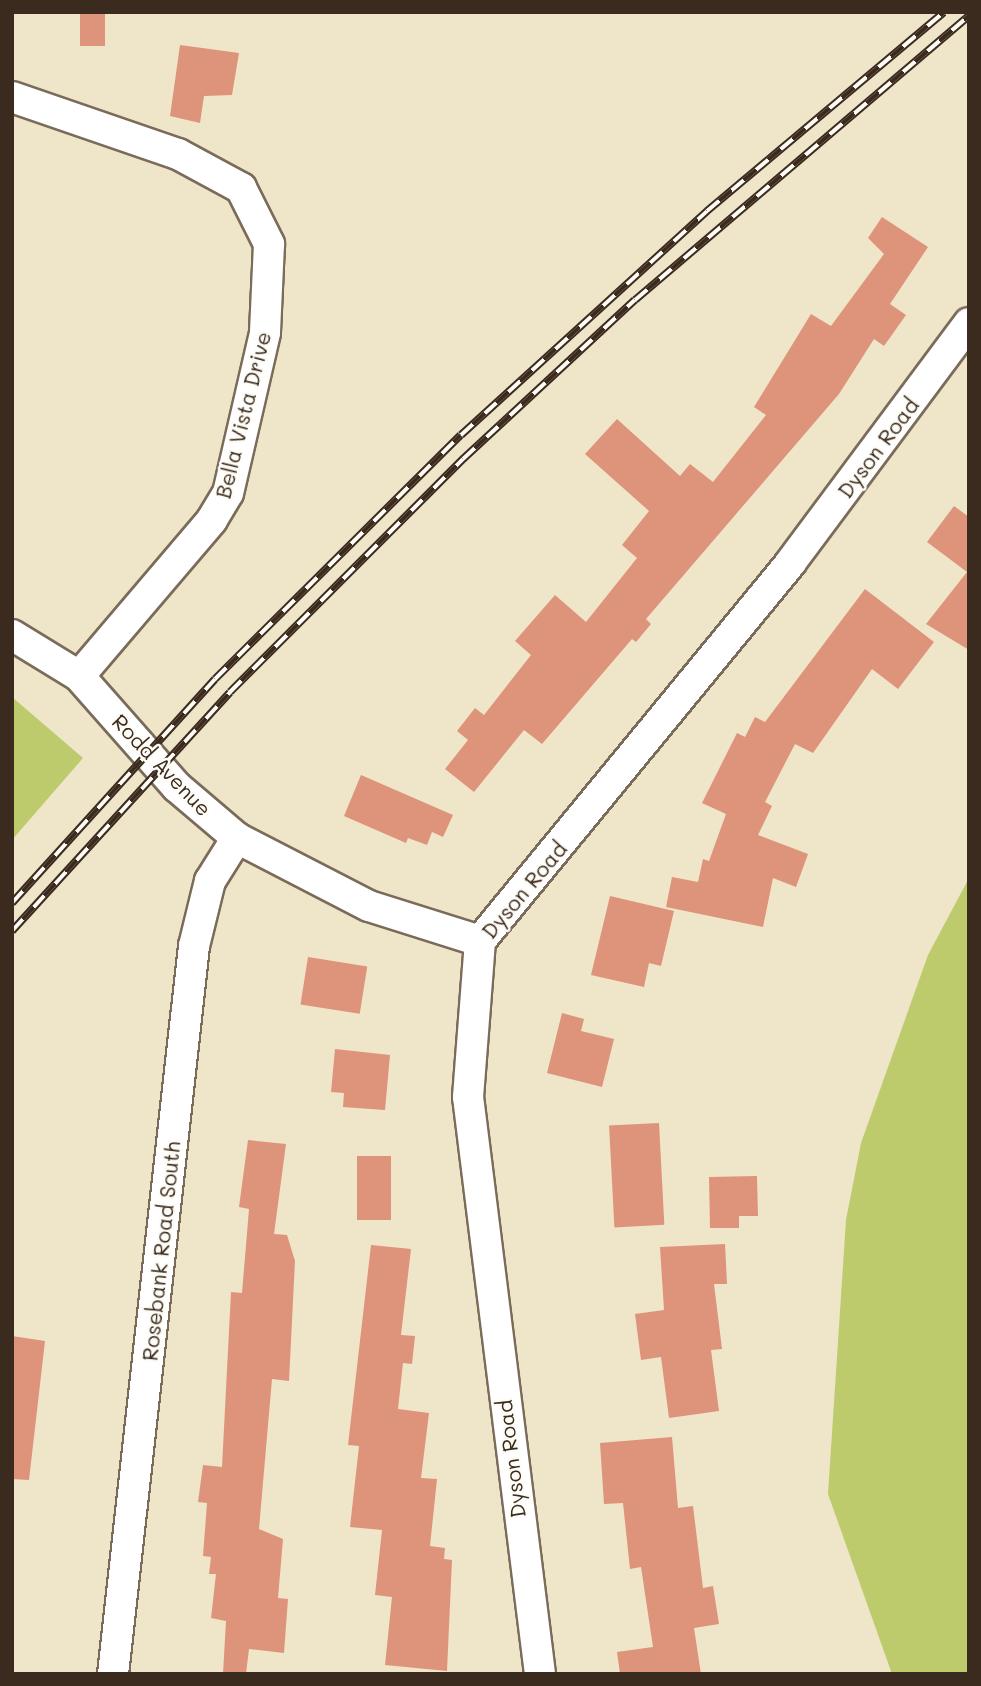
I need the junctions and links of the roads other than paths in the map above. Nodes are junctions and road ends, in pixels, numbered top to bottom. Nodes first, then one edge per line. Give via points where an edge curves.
1 (12, 97) edge
2 (969, 323) edge
3 (12, 635) edge
4 (79, 676) junction
5 (237, 838) junction
6 (480, 941) junction
7 (113, 1674) edge
8 (540, 1674) edge

1 - 4 street, Bella Vista Drive via 178,155 241,188 269,244 265,332 228,493 212,520
2 - 6 street, Dyson Road via 792,562
3 - 4 street, Rodd Avenue
4 - 5 street, Rodd Avenue via 177,787
5 - 6 street, Rodd Avenue via 369,906
5 - 7 street, Rosebank Road South via 210,881 194,946
6 - 8 street, Dyson Road via 468,1097

